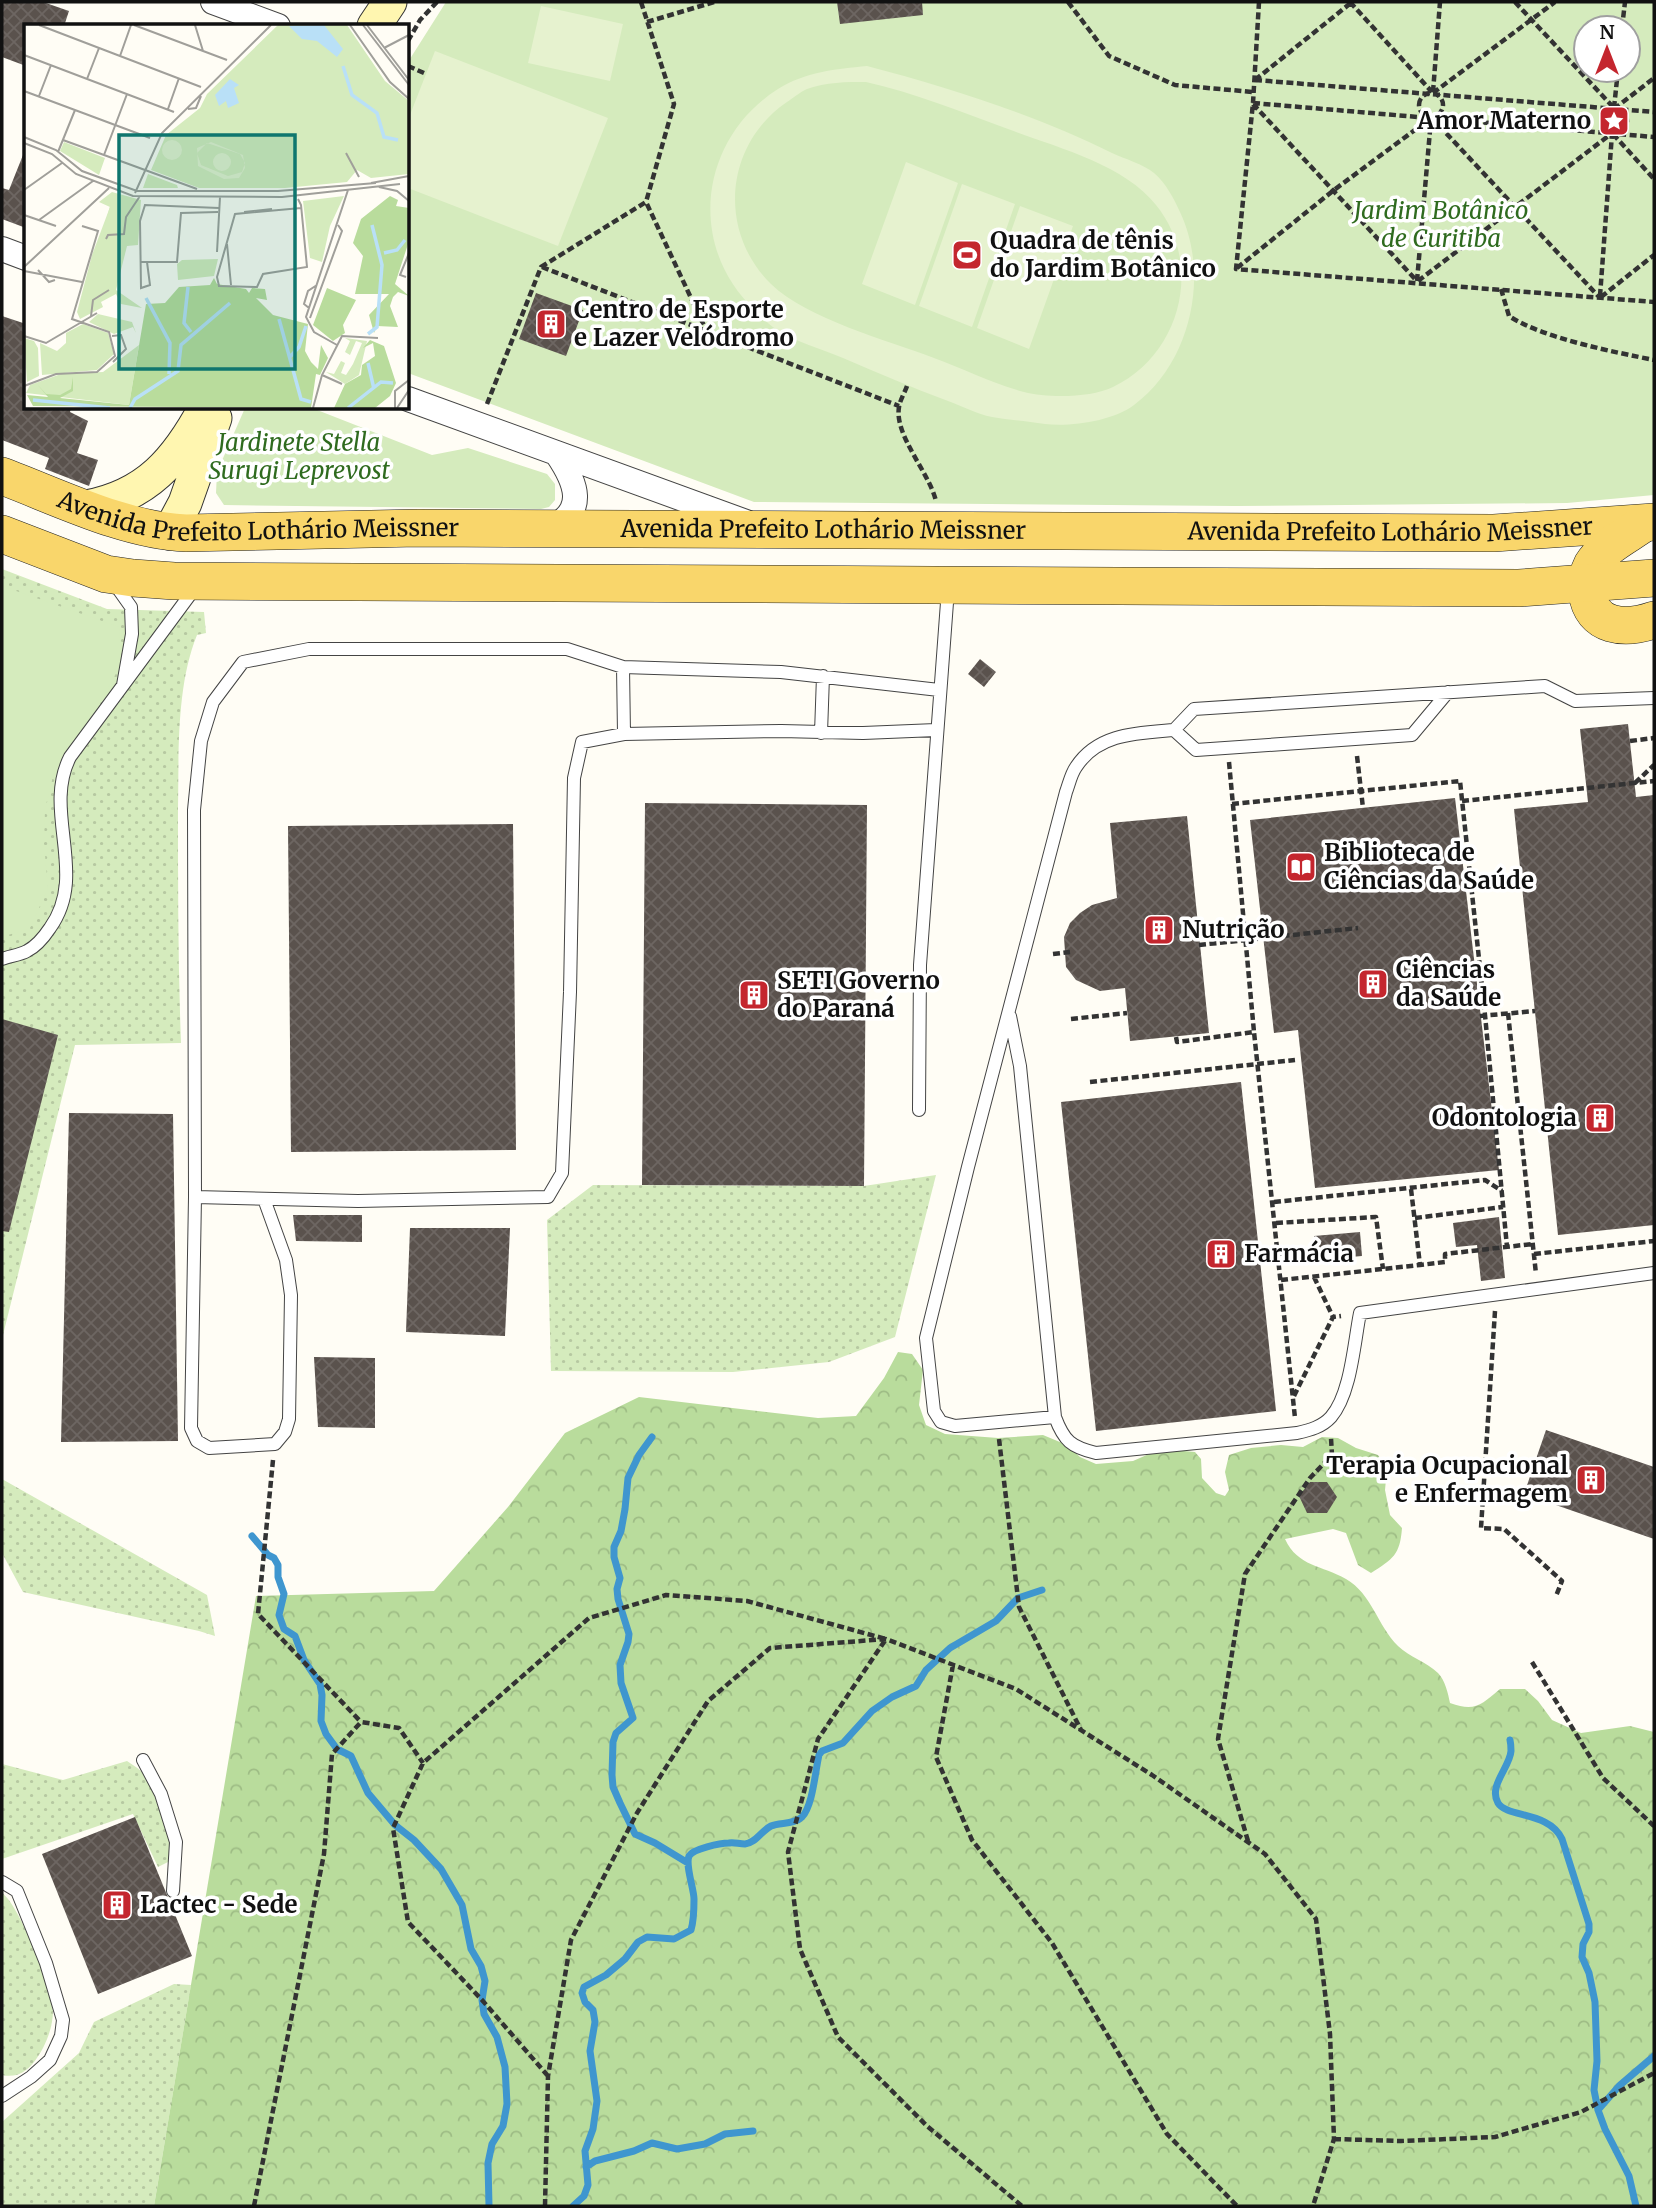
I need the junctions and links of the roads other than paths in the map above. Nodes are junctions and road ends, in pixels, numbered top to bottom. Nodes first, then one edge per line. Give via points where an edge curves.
1 (213, 2) edge
2 (390, 2) edge
3 (273, 24) edge
4 (375, 24) edge
5 (2, 249) edge
6 (24, 257) edge
7 (410, 400) edge
8 (204, 410) edge
9 (217, 410) edge
10 (557, 454) junction
11 (2, 476) edge
12 (86, 507) junction
13 (1649, 523) edge
14 (418, 528) junction
15 (548, 528) junction
16 (765, 529) junction
17 (996, 530) junction
18 (169, 533) junction
19 (2, 534) edge
20 (106, 573) junction
21 (1654, 578) edge
22 (201, 581) junction
23 (418, 582) junction
24 (1586, 584) junction
25 (948, 585) junction
26 (995, 585) junction
27 (1654, 620) edge
28 (622, 667) junction
29 (823, 676) junction
30 (122, 688) junction
31 (939, 690) junction
32 (1448, 692) junction
33 (1654, 698) edge
34 (936, 730) junction
35 (1174, 730) junction
36 (821, 733) junction
37 (624, 734) junction
38 (2, 959) edge
39 (1009, 1015) junction
40 (919, 1110) dead end
41 (195, 1197) junction
42 (264, 1199) junction
43 (1654, 1273) edge
44 (1055, 1417) junction
45 (143, 1760) dead end
46 (2, 1882) edge
47 (173, 1891) dead end
48 (8, 2087) edge
49 (2, 2095) edge

1 - 3 street
2 - 4 main road
5 - 6 street
7 - 10 street
8 - 12 main road via 183,445 147,483 131,494
9 - 18 main road via 185,503
10 - 15 street via 572,476 576,494 572,512
10 - 16 street
11 - 12 main road, Avenida Prefeito Lothário Meissner
12 - 18 main road, Avenida Prefeito Lothário Meissner
13 - 17 main road, Avenida Prefeito Lothário Meissner via 1494,533
13 - 24 main road via 1606,549 1592,565
14 - 15 main road, Avenida Prefeito Lothário Meissner
14 - 18 main road, Avenida Prefeito Lothário Meissner
14 - 23 main road
15 - 16 main road, Avenida Prefeito Lothário Meissner
16 - 17 main road, Avenida Prefeito Lothário Meissner
17 - 26 main road
18 - 20 main road via 136,562
19 - 20 main road
20 - 22 main road
20 - 30 lane via 131,607 132,634
21 - 24 main road
22 - 23 main road
22 - 30 lane
23 - 25 main road
24 - 26 main road via 1519,588
24 - 27 main road via 1588,603 1599,619 1622,626
25 - 26 main road
25 - 31 lane
28 - 29 lane
28 - 37 lane
28 - 41 lane via 568,649 309,649 243,662 213,702 201,741 194,810
29 - 31 lane
29 - 36 lane
30 - 38 lane via 62,773 60,808 67,868 66,895 57,919 28,951
31 - 34 lane
32 - 33 lane via 1545,686 1575,701
32 - 35 lane via 1194,709
32 - 35 lane via 1412,735 1196,750
34 - 36 lane
34 - 40 lane via 920,965
35 - 39 lane via 1123,734 1097,746 1076,767
36 - 37 lane
37 - 42 lane via 582,742 574,778 562,1173 548,1197
39 - 44 lane via 1020,1066
39 - 44 lane via 926,1338 934,1411 941,1422 955,1426
41 - 42 lane
41 - 42 lane via 191,1428 197,1441 209,1448 275,1444 289,1419 291,1295 286,1260
43 - 44 lane via 1360,1313 1341,1403 1315,1429 1096,1453 1078,1449 1062,1435
45 - 47 lane via 161,1794 177,1842
46 - 48 lane via 17,1891 63,2020 50,2060 31,2077
48 - 49 lane

